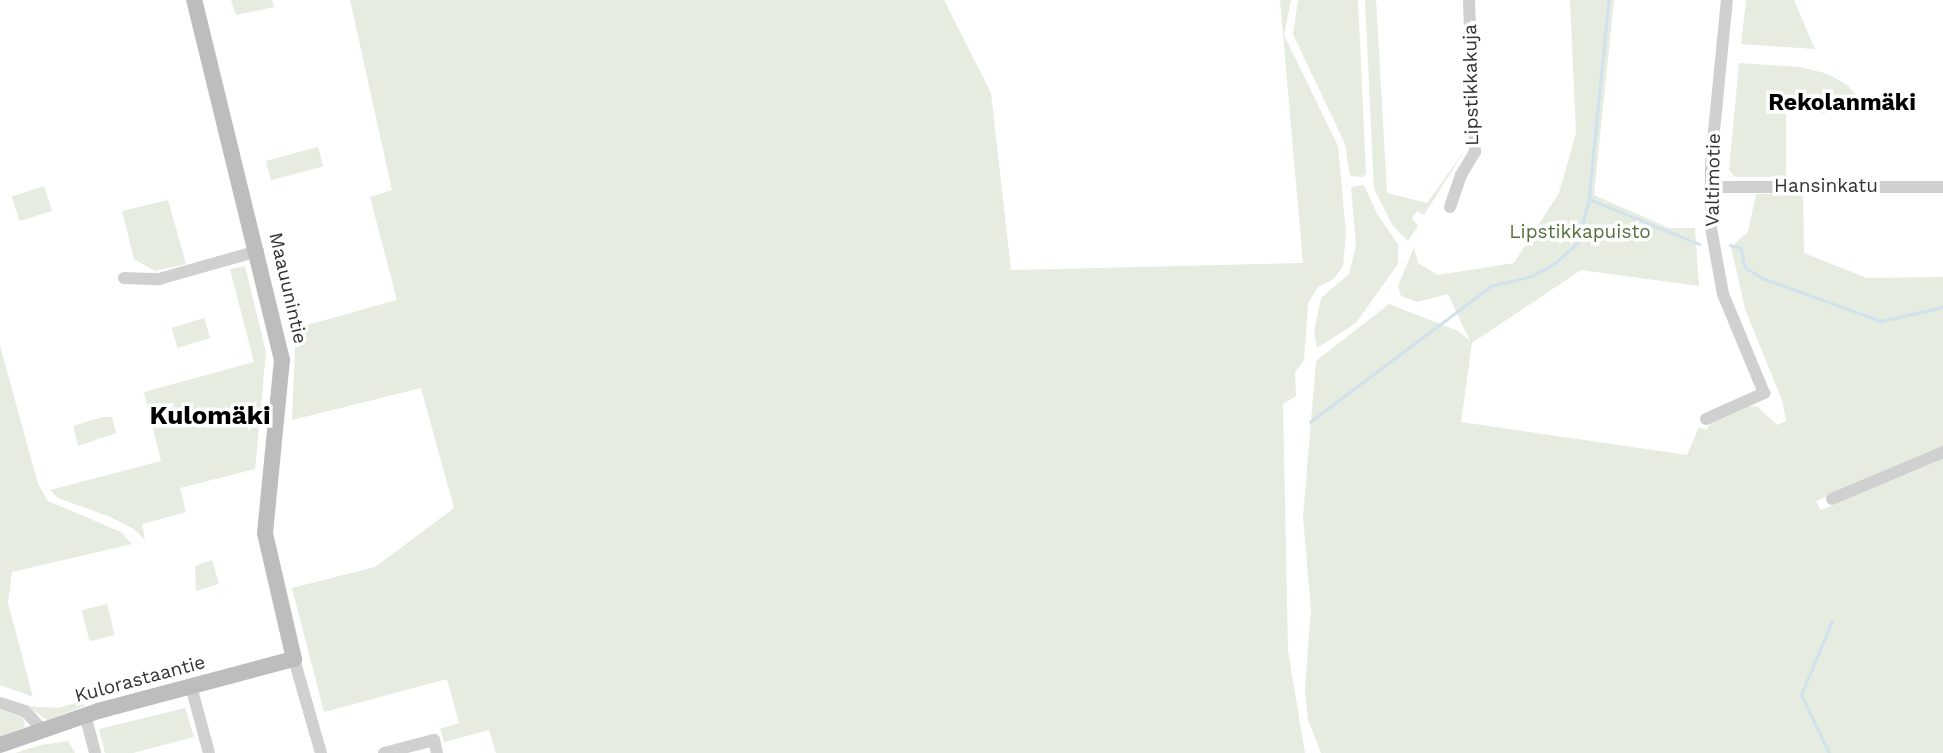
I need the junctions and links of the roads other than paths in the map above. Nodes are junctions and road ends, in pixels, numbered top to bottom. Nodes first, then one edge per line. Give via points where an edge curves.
1 (194, 0) edge
2 (1469, 0) edge
3 (1727, 0) edge
4 (1710, 187) junction
5 (1943, 187) edge
6 (1450, 207) dead end
7 (258, 251) junction
8 (124, 278) dead end
9 (1706, 419) dead end
10 (1943, 452) edge
11 (1832, 499) dead end
12 (294, 659) junction
13 (191, 686) junction
14 (0, 703) edge
15 (85, 715) junction
16 (43, 730) junction
17 (0, 745) edge
18 (95, 753) edge
19 (209, 753) edge
20 (321, 753) edge
21 (384, 753) edge
22 (437, 753) edge

1 - 7 street, Maauunintie
2 - 6 street, Lipstikkakuja via 1475,152
3 - 4 street, Valtimotie
4 - 5 street, Hansinkatu
4 - 9 street, Valtimotie via 1712,239 1723,294 1763,393
7 - 8 street via 159,279
7 - 12 street, Maauunintie via 282,359 265,533
10 - 11 street
12 - 13 street, Kulorastaantie
12 - 20 street, Maauunintie
13 - 15 street, Kulorastaantie
13 - 19 street
14 - 16 street via 25,710
15 - 16 street, Kulorastaantie
15 - 18 street
16 - 17 street, Kulorastaantie
21 - 22 street via 434,740

